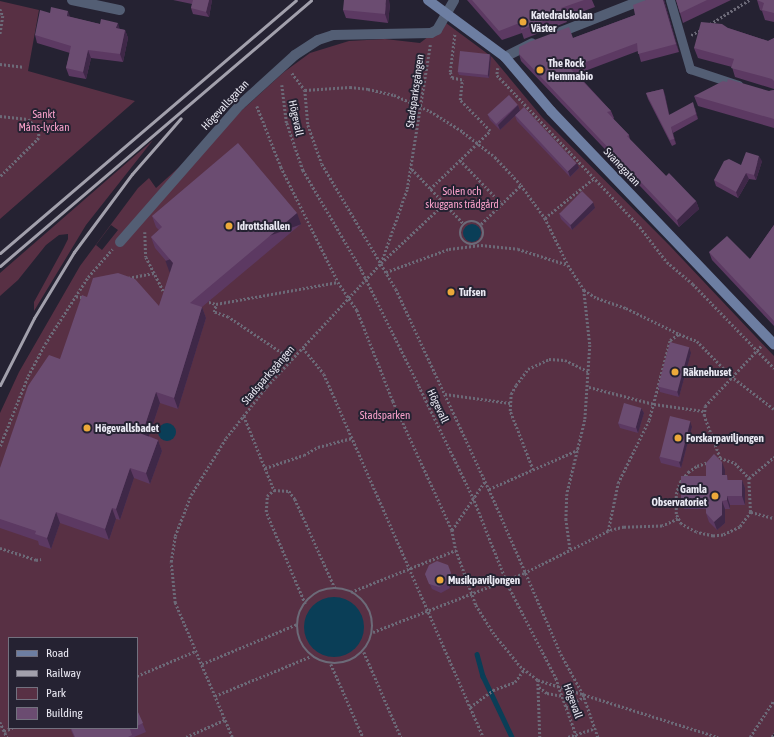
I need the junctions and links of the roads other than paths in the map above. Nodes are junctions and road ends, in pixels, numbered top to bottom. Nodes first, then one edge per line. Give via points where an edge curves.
1 (72, 0) edge
2 (428, 0) edge
3 (454, 0) edge
4 (642, 0) edge
5 (670, 0) edge
6 (120, 10) dead end
7 (447, 13) junction
8 (502, 60) junction
9 (746, 87) edge
10 (120, 242) road end
11 (774, 344) edge

1 - 6 street
2 - 7 street, Svanegatan
3 - 7 street
4 - 8 street via 547,37
5 - 9 lane via 692,71
7 - 8 street, Svanegatan
7 - 10 street, Högevallsgatan via 436,30 425,34 333,34 318,40 295,55 276,69 240,105
8 - 11 street, Svanegatan

